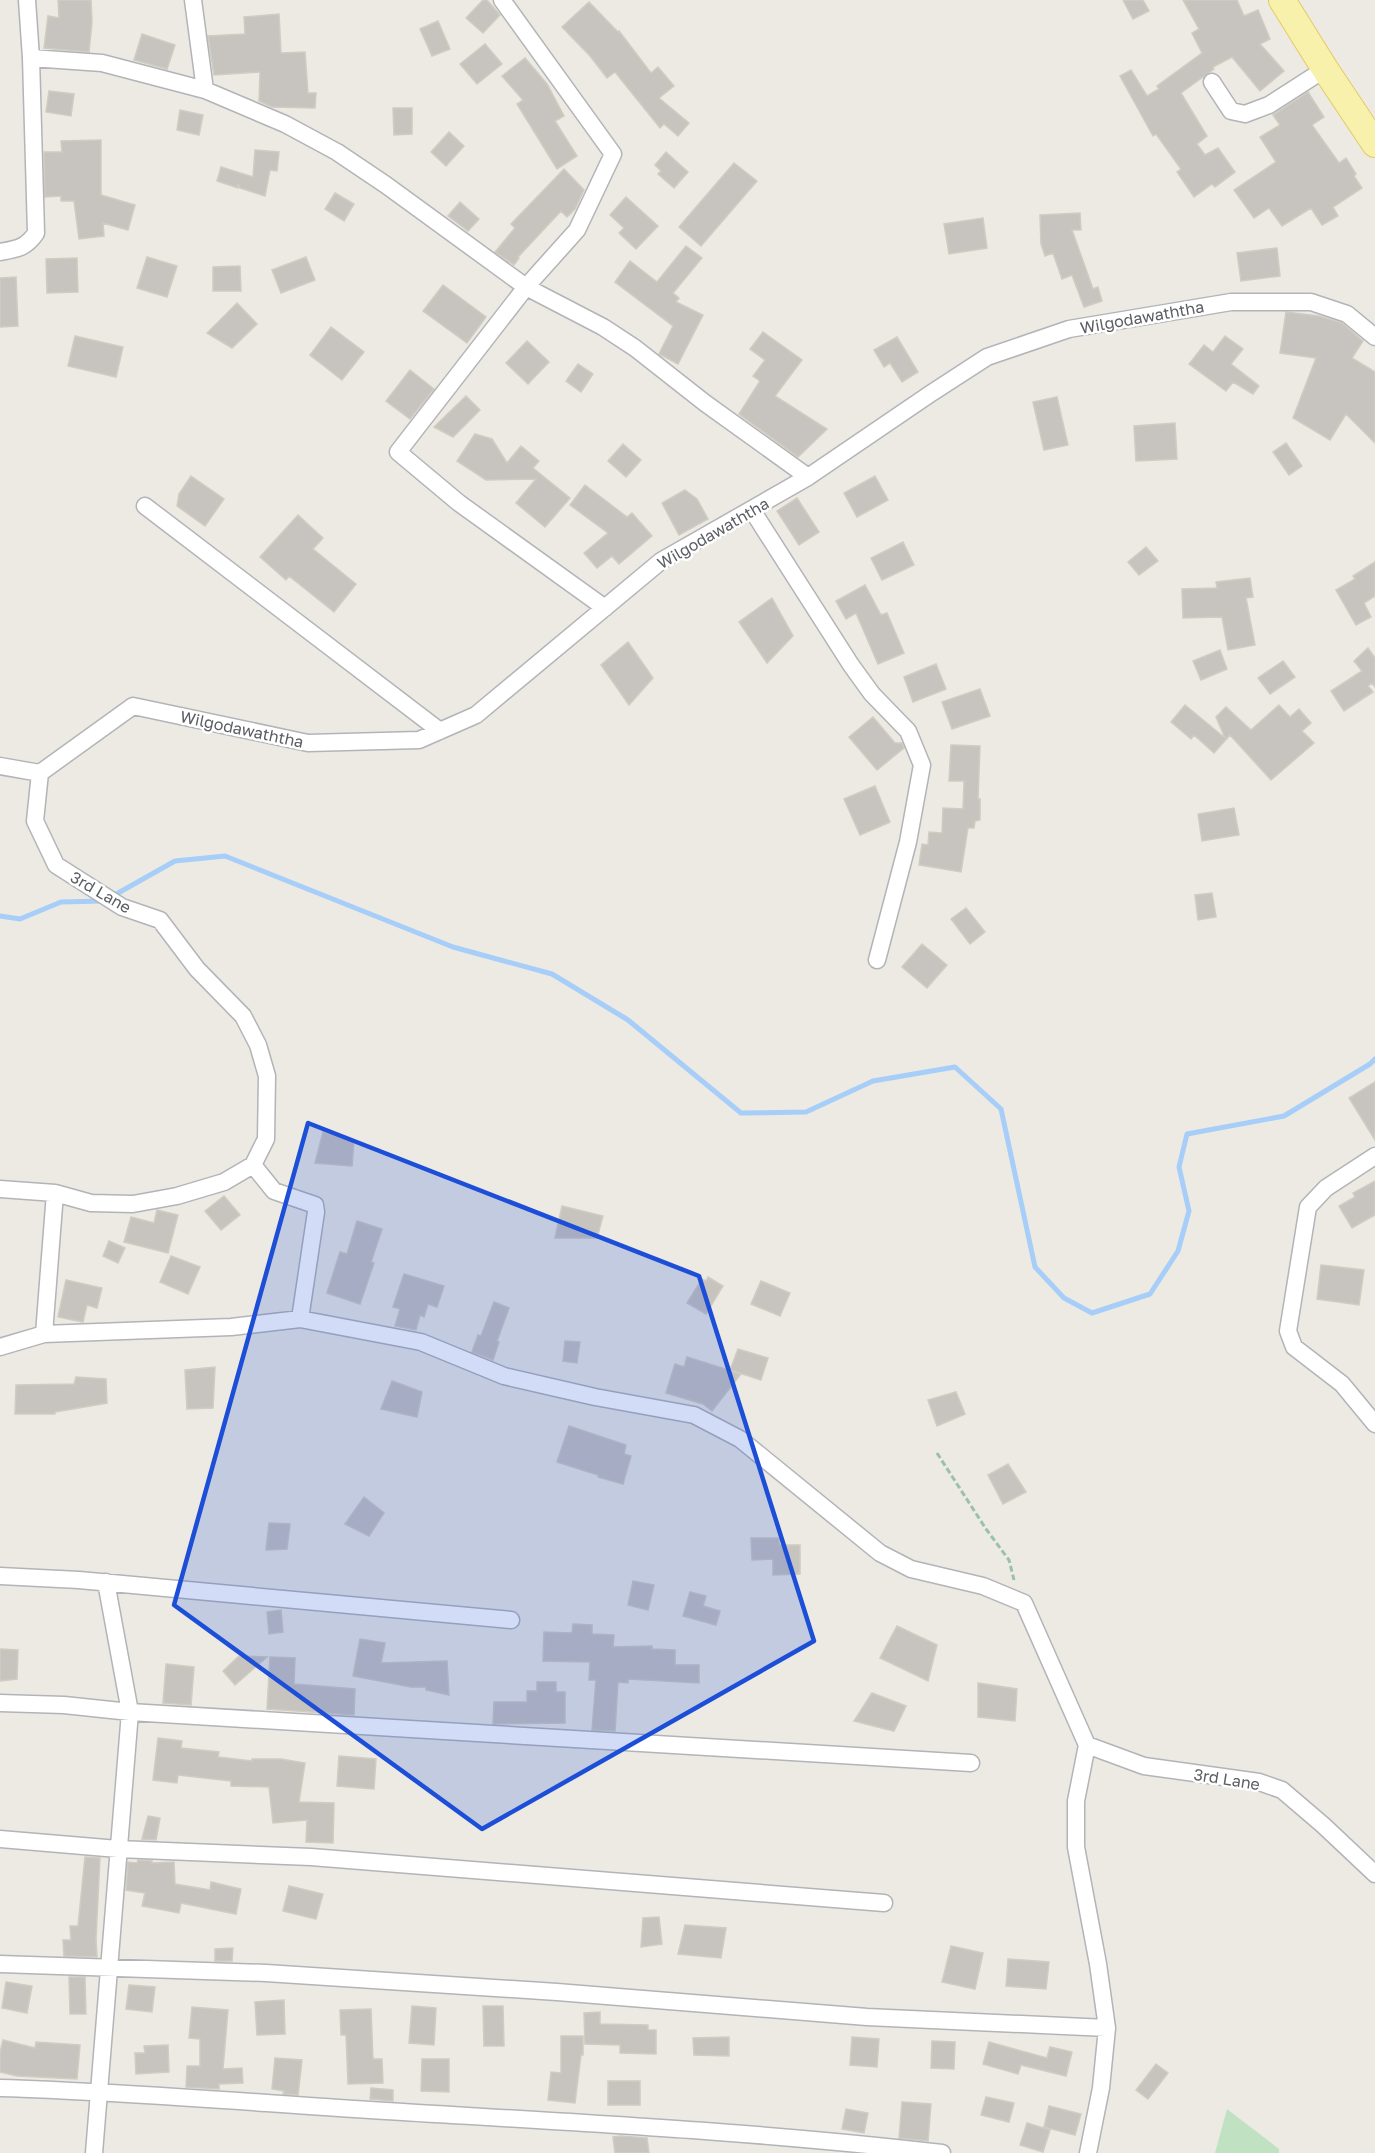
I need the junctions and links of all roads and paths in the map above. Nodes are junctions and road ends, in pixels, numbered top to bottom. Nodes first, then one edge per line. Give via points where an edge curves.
1 (27, 0) edge
2 (193, 0) edge
3 (502, 0) edge
4 (1282, 0) edge
5 (31, 58) junction
6 (1325, 69) junction
7 (1212, 82) dead end
8 (205, 90) junction
9 (1375, 144) edge
10 (0, 252) edge
11 (526, 287) junction
12 (1375, 337) edge
13 (808, 477) junction
14 (145, 506) dead end
15 (753, 510) junction
16 (605, 608) junction
17 (440, 731) junction
18 (0, 766) edge
19 (40, 773) junction
20 (877, 960) dead end
21 (1375, 1156) edge
22 (253, 1165) junction
23 (0, 1189) edge
24 (55, 1193) junction
25 (300, 1319) junction
26 (44, 1334) junction
27 (0, 1347) edge
28 (1375, 1424) edge
29 (937, 1453) dead end
30 (0, 1576) edge
31 (1014, 1580) dead end
32 (106, 1582) junction
33 (511, 1620) dead end
34 (0, 1703) edge
35 (130, 1712) junction
36 (1087, 1745) junction
37 (971, 1763) dead end
38 (0, 1839) edge
39 (118, 1849) junction
40 (1375, 1874) edge
41 (884, 1903) dead end
42 (0, 1964) edge
43 (109, 1966) junction
44 (1107, 2028) junction
45 (0, 2088) edge
46 (99, 2091) junction
47 (94, 2153) edge
48 (942, 2153) edge
49 (1088, 2153) edge

1 - 5 street
2 - 8 street
3 - 11 street via 613,154 577,230
4 - 6 main road
5 - 8 street via 102,63
5 - 10 street via 36,233 29,244
6 - 7 street via 1269,105 1245,114 1231,111
6 - 9 main road
8 - 11 street via 285,124 337,152
11 - 13 street via 603,327
11 - 16 street via 398,452 459,502
12 - 13 street, Wilgodawaththa via 1347,314 1311,302 1231,302 1069,329 987,357
13 - 15 street, Wilgodawaththa
14 - 17 street
15 - 16 street, Wilgodawaththa via 661,561
15 - 20 street via 850,665 908,731 922,765 908,842
16 - 17 street, Wilgodawaththa via 476,715
17 - 19 street, Wilgodawaththa via 419,740 308,743 133,706
18 - 19 street
19 - 22 street, 3rd Lane via 34,821 56,865 122,908 160,920 197,969 243,1016 267,1076 266,1139
21 - 28 street via 1326,1188 1308,1208 1288,1330 1294,1347 1342,1384
22 - 24 street via 224,1182 134,1204 91,1203
22 - 25 street via 274,1191 315,1205
23 - 24 street
24 - 26 street
25 - 26 street via 231,1327
25 - 36 street via 421,1342 504,1376 694,1415 740,1439 880,1553 910,1569 983,1586 1024,1603
26 - 27 street
29 - 31 path via 1009,1560
30 - 32 street
32 - 33 street
32 - 35 street
34 - 35 street
35 - 37 street
35 - 39 street
36 - 40 street, 3rd Lane via 1144,1766 1259,1782 1282,1790
36 - 44 street via 1076,1801 1076,1847
38 - 39 street
39 - 41 street via 311,1857
39 - 43 street
42 - 43 street
43 - 44 street via 557,1992 867,2017
43 - 46 street
44 - 49 street via 1101,2088
45 - 46 street
46 - 47 street
46 - 48 street via 609,2124 851,2142

